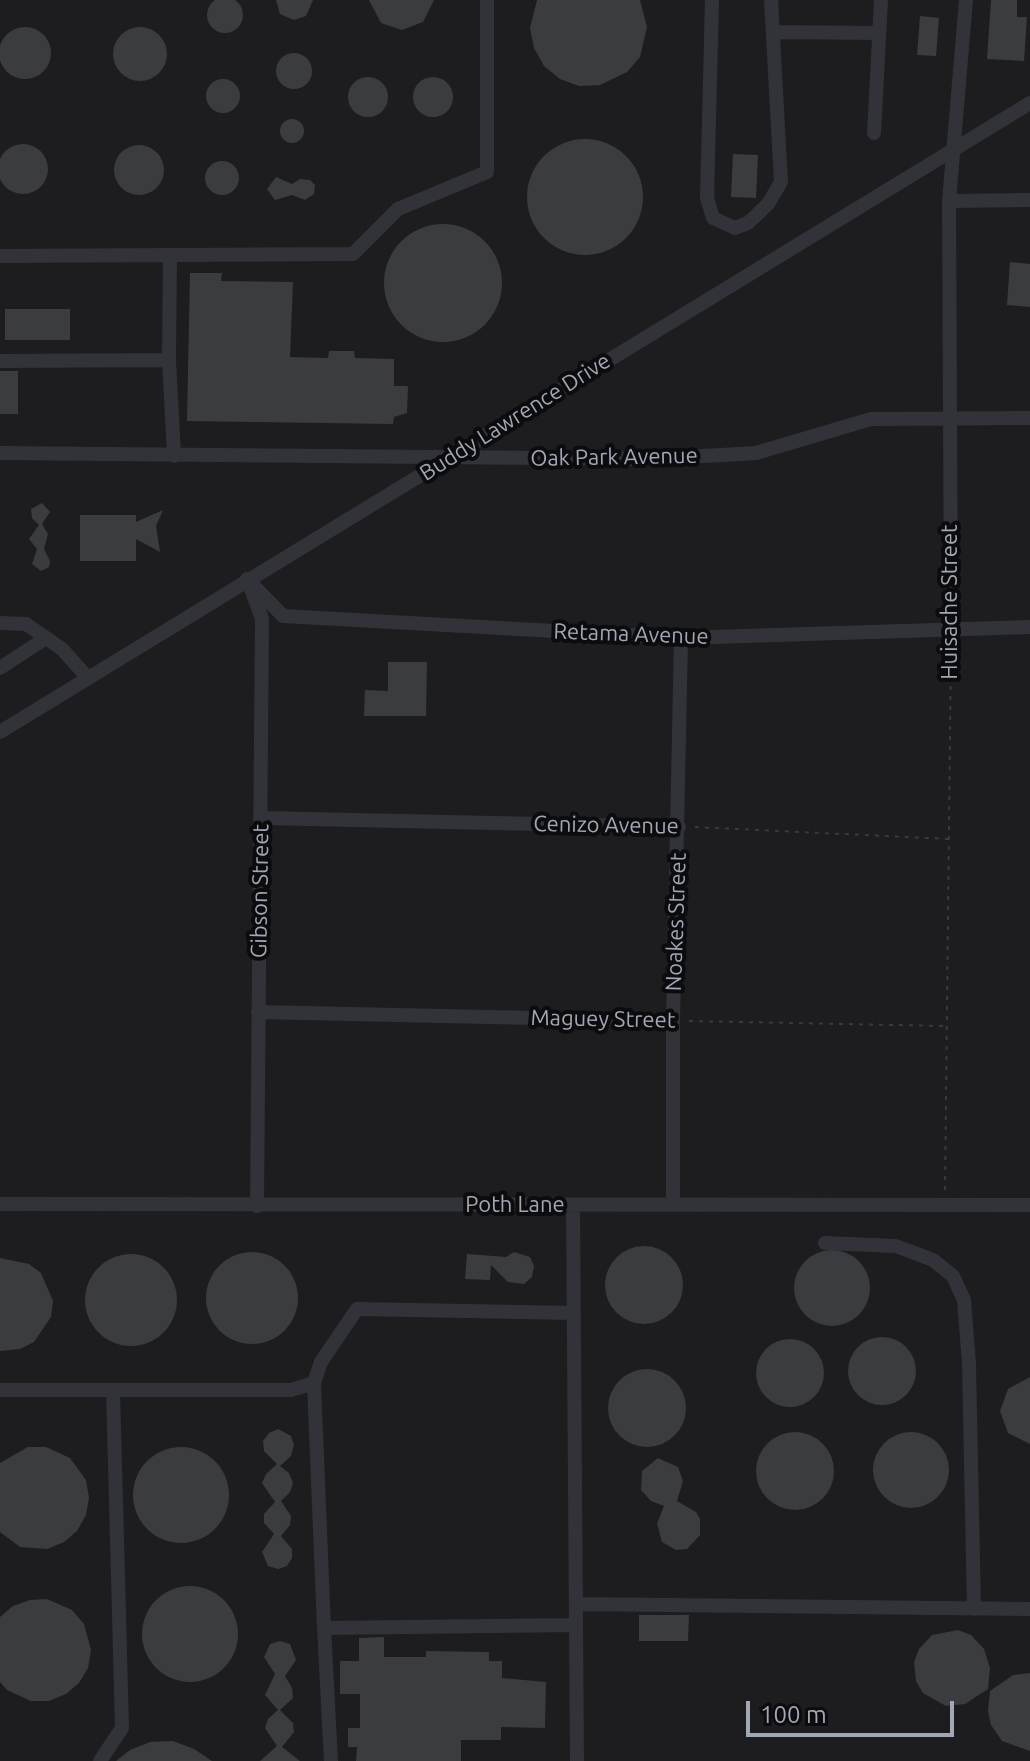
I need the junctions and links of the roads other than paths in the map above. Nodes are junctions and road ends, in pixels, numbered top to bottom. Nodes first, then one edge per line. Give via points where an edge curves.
1 (487, 0) edge
2 (712, 0) edge
3 (771, 0) edge
4 (881, 0) edge
5 (966, 0) edge
6 (773, 32) junction
7 (879, 33) junction
8 (1030, 103) edge
9 (874, 133) dead end
10 (956, 146) junction
11 (1030, 200) edge
12 (949, 201) junction
13 (170, 255) junction
14 (0, 256) edge
15 (169, 360) junction
16 (0, 361) edge
17 (949, 416) junction
18 (1030, 418) edge
19 (0, 453) edge
20 (174, 456) junction
21 (448, 459) junction
22 (247, 579) junction
23 (0, 623) edge
24 (951, 627) junction
25 (1030, 627) edge
26 (46, 638) junction
27 (681, 638) junction
28 (0, 668) edge
29 (88, 678) junction
30 (0, 732) edge
31 (262, 818) junction
32 (679, 827) junction
33 (258, 1012) junction
34 (673, 1021) junction
35 (0, 1204) edge
36 (573, 1205) junction
37 (673, 1205) junction
38 (1030, 1205) edge
39 (257, 1206) junction
40 (825, 1243) dead end
41 (574, 1313) junction
42 (314, 1383) junction
43 (0, 1390) edge
44 (113, 1390) junction
45 (576, 1604) junction
46 (974, 1609) junction
47 (1030, 1609) edge
48 (576, 1625) junction
49 (324, 1628) junction
50 (100, 1761) edge
51 (331, 1761) edge
52 (577, 1761) edge

1 - 13 street via 487,172 398,209 353,254
2 - 6 street via 707,198 713,218 735,228 768,204 781,182
3 - 6 street
4 - 7 street
5 - 10 street, Huisache Street
6 - 7 street
7 - 9 street
8 - 10 street, Buddy Lawrence Drive
10 - 12 street, Huisache Street
10 - 21 street, Buddy Lawrence Drive
11 - 12 street
12 - 17 street, Huisache Street
13 - 14 street
13 - 15 street
15 - 16 street
15 - 20 street
17 - 18 street, Oak Park Avenue
17 - 21 street, Oak Park Avenue via 871,419 756,453
17 - 24 street, Huisache Street
19 - 20 street, Oak Park Avenue
20 - 21 street, Oak Park Avenue
21 - 22 street, Buddy Lawrence Drive
22 - 27 street, Retama Avenue via 283,616
22 - 29 street, Buddy Lawrence Drive
22 - 31 street, Gibson Street via 262,619
23 - 26 street via 26,624
24 - 25 street, Retama Avenue
24 - 27 street, Retama Avenue
26 - 28 street
26 - 29 street
27 - 32 street, Noakes Street
29 - 30 street, Buddy Lawrence Drive
31 - 32 street, Cenizo Avenue
31 - 33 street, Gibson Street
32 - 34 street, Noakes Street
33 - 34 street, Maguey Street
33 - 39 street, Gibson Street
34 - 37 street, Noakes Street
35 - 39 street, Poth Lane
36 - 37 street, Poth Lane
36 - 39 street, Poth Lane
36 - 41 street
37 - 38 street, Poth Lane
40 - 46 street via 896,1246 933,1260 953,1276 964,1300
41 - 42 street via 357,1309 321,1362
41 - 45 street
42 - 44 street via 291,1390
42 - 49 street
43 - 44 street
44 - 50 street via 122,1728
45 - 46 street
45 - 48 street
46 - 47 street
48 - 49 street
48 - 52 street
49 - 51 street

